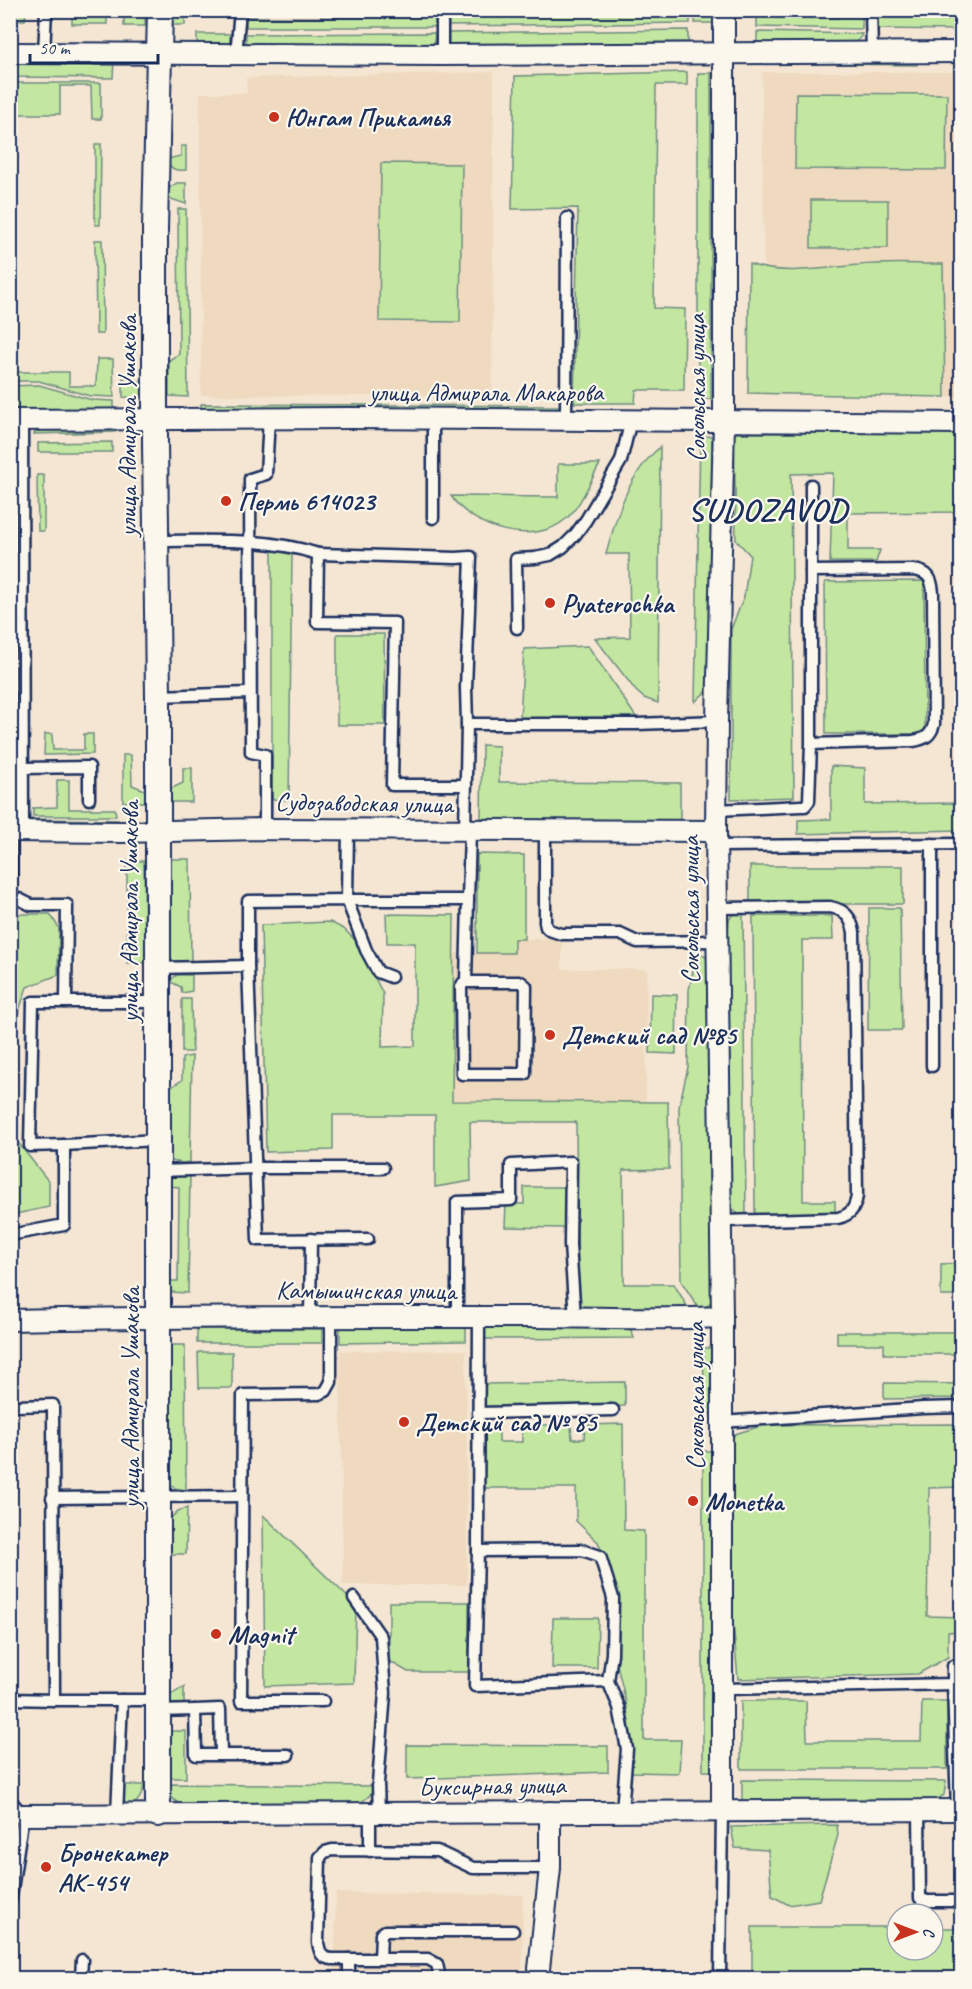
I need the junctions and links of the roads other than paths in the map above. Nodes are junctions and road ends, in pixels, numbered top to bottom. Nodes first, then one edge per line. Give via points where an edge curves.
1 (45, 10) edge
2 (160, 10) edge
3 (240, 10) edge
4 (442, 10) edge
5 (724, 10) edge
6 (871, 10) edge
7 (962, 52) edge
8 (10, 53) edge
9 (872, 53) junction
10 (44, 54) junction
11 (724, 54) junction
12 (159, 55) junction
13 (236, 55) junction
14 (442, 55) junction
15 (567, 219) dead end
16 (269, 418) junction
17 (155, 419) junction
18 (433, 419) junction
19 (16, 420) edge
20 (566, 420) junction
21 (631, 420) junction
22 (724, 422) junction
23 (962, 423) edge
24 (10, 466) edge
25 (22, 466) junction
26 (811, 485) dead end
27 (433, 519) dead end
28 (156, 541) junction
29 (250, 541) junction
30 (10, 542) edge
31 (22, 542) junction
32 (318, 554) junction
33 (811, 571) junction
34 (517, 628) dead end
35 (249, 693) junction
36 (158, 696) junction
37 (10, 705) edge
38 (22, 705) junction
39 (717, 721) junction
40 (467, 724) junction
41 (811, 744) junction
42 (22, 768) junction
43 (466, 785) junction
44 (10, 791) edge
45 (22, 791) junction
46 (89, 799) dead end
47 (716, 810) junction
48 (265, 829) junction
49 (348, 830) junction
50 (158, 831) junction
51 (467, 831) junction
52 (545, 831) junction
53 (15, 832) edge
54 (716, 839) junction
55 (932, 844) junction
56 (962, 844) edge
57 (11, 899) edge
58 (347, 900) junction
59 (468, 900) junction
60 (716, 908) junction
61 (717, 941) junction
62 (248, 966) junction
63 (158, 968) junction
64 (391, 977) dead end
65 (466, 982) junction
66 (66, 1002) junction
67 (157, 1002) junction
68 (932, 1066) dead end
69 (158, 1140) junction
70 (64, 1145) junction
71 (256, 1168) junction
72 (383, 1168) dead end
73 (158, 1171) junction
74 (722, 1221) junction
75 (10, 1235) edge
76 (311, 1239) junction
77 (368, 1239) dead end
78 (159, 1317) junction
79 (310, 1317) junction
80 (331, 1317) junction
81 (457, 1317) junction
82 (479, 1317) junction
83 (574, 1317) junction
84 (722, 1317) junction
85 (10, 1320) edge
86 (10, 1400) edge
87 (962, 1407) edge
88 (613, 1410) dead end
89 (478, 1413) junction
90 (722, 1422) junction
91 (242, 1496) junction
92 (157, 1497) junction
93 (52, 1498) junction
94 (478, 1551) junction
95 (354, 1598) dead end
96 (962, 1666) edge
97 (608, 1681) junction
98 (953, 1684) junction
99 (723, 1689) junction
100 (10, 1700) edge
101 (54, 1700) junction
102 (122, 1700) junction
103 (323, 1701) dead end
104 (158, 1706) junction
105 (195, 1710) junction
106 (221, 1755) junction
107 (288, 1755) dead end
108 (722, 1810) junction
109 (919, 1810) junction
110 (959, 1810) edge
111 (622, 1811) junction
112 (550, 1812) junction
113 (158, 1814) junction
114 (375, 1814) junction
115 (117, 1815) junction
116 (16, 1817) edge
117 (370, 1851) junction
118 (549, 1868) junction
119 (962, 1901) edge
120 (10, 1903) edge
121 (513, 1931) dead end
122 (349, 1959) junction
123 (380, 1959) junction
124 (82, 1960) dead end
125 (81, 1978) edge
126 (349, 1978) edge
127 (440, 1978) edge
128 (538, 1978) edge
129 (720, 1978) edge

1 - 10 lane
2 - 12 street, улица Адмирала Ушакова
3 - 13 lane
4 - 14 lane
5 - 11 street, Сокольская улица
6 - 9 lane
7 - 9 street
8 - 10 street
9 - 11 street
10 - 12 street
11 - 14 street
11 - 22 street, Сокольская улица
12 - 13 street
12 - 17 street, улица Адмирала Ушакова
13 - 14 street
15 - 20 lane
16 - 17 street, улица Адмирала Макарова
16 - 18 street, улица Адмирала Макарова
16 - 29 lane via 266,474 250,479
17 - 19 street, улица Адмирала Макарова
17 - 28 street, улица Адмирала Ушакова
18 - 20 street, улица Адмирала Макарова
18 - 27 lane
19 - 25 lane
20 - 21 street, улица Адмирала Макарова
21 - 22 street, улица Адмирала Макарова
21 - 34 lane via 621,461 575,535 550,555 516,559
22 - 23 street, улица Адмирала Макарова
22 - 39 street, Сокольская улица
24 - 25 lane
25 - 31 lane
26 - 33 lane
28 - 29 lane
28 - 36 street, улица Адмирала Ушакова
29 - 32 lane
29 - 35 lane
30 - 31 lane
31 - 38 lane
32 - 40 lane via 471,557
32 - 43 lane via 317,622 394,623 392,785
33 - 41 lane
33 - 41 lane via 912,570 927,574 933,593 934,713 933,730 923,740
35 - 36 lane
35 - 48 lane via 251,752 265,754
36 - 50 street, улица Адмирала Ушакова
37 - 38 lane
38 - 42 lane
39 - 40 lane
39 - 47 street, Сокольская улица
40 - 43 lane
41 - 47 lane via 811,792 805,806
42 - 45 lane
42 - 46 lane via 88,767
43 - 51 lane
44 - 45 lane
45 - 53 lane
47 - 54 street, Сокольская улица
48 - 49 street, Судозаводская улица
48 - 50 street, Судозаводская улица
49 - 51 street, Судозаводская улица
49 - 58 lane
50 - 53 street, Судозаводская улица
50 - 63 street, улица Адмирала Ушакова
51 - 52 street, Судозаводская улица
51 - 59 lane
52 - 54 street, Судозаводская улица
52 - 61 lane via 545,922 549,930 561,934 620,934 637,942
53 - 57 lane
54 - 55 lane
54 - 60 street, Сокольская улица
55 - 56 lane
55 - 68 lane
57 - 66 lane via 31,905 67,905
58 - 59 lane
58 - 62 lane via 248,902
58 - 64 lane via 378,972
59 - 65 lane
60 - 61 street, Сокольская улица
60 - 74 lane via 830,908 847,914 854,932 854,1210 838,1218
61 - 74 street, Сокольская улица
62 - 63 lane
62 - 71 lane
63 - 67 street, улица Адмирала Ушакова
65 - 65 lane via 525,983 525,1074 462,1074 461,987
66 - 67 lane
66 - 70 lane via 33,1002 30,1146
67 - 69 street, улица Адмирала Ушакова
69 - 70 lane
69 - 73 street, улица Адмирала Ушакова
70 - 75 lane via 64,1225
71 - 72 lane
71 - 73 lane
71 - 76 lane via 258,1240
73 - 78 street, улица Адмирала Ушакова
74 - 84 street, Сокольская улица
76 - 77 lane
76 - 79 lane
78 - 79 street, Камышинская улица
78 - 85 street, Камышинская улица
78 - 92 street, улица Адмирала Ушакова
79 - 80 street, Камышинская улица
80 - 81 street, Камышинская улица
80 - 91 lane via 331,1382 326,1391 243,1395
81 - 82 street, Камышинская улица
81 - 83 lane via 457,1202 511,1200 511,1165 571,1162
82 - 83 street, Камышинская улица
82 - 89 lane
83 - 84 street, Камышинская улица
84 - 90 street, Сокольская улица
86 - 93 lane via 16,1406 53,1405
87 - 90 lane
88 - 89 lane
89 - 94 lane
90 - 99 street, Сокольская улица
91 - 92 lane
91 - 103 lane via 241,1701
92 - 93 lane
92 - 104 street, улица Адмирала Ушакова
93 - 101 lane
94 - 97 lane via 582,1550 600,1556 613,1598
94 - 97 lane via 475,1686
95 - 114 lane via 381,1637 385,1693
96 - 98 lane via 953,1666
97 - 111 lane via 620,1707 627,1749
98 - 99 lane
98 - 110 lane
99 - 108 street, Сокольская улица
100 - 101 lane
101 - 102 lane
102 - 104 lane
102 - 115 lane
104 - 105 lane
104 - 113 street, улица Адмирала Ушакова
105 - 106 lane via 196,1755
105 - 106 lane via 220,1709
106 - 107 lane
108 - 109 street, Буксирная улица
108 - 111 street, Буксирная улица
108 - 129 lane
109 - 110 street, Буксирная улица
109 - 119 lane via 920,1898
111 - 112 street, Буксирная улица
112 - 114 street, Буксирная улица
112 - 118 street
113 - 114 street, Буксирная улица
113 - 115 street, Буксирная улица
114 - 117 lane
115 - 116 street, Буксирная улица
116 - 120 lane
117 - 118 lane via 437,1851 473,1868
117 - 122 lane via 332,1850 320,1857 320,1954 325,1958
118 - 128 street
121 - 123 lane via 385,1931 381,1934
122 - 123 lane
122 - 126 lane
123 - 127 lane via 433,1961
124 - 125 lane

